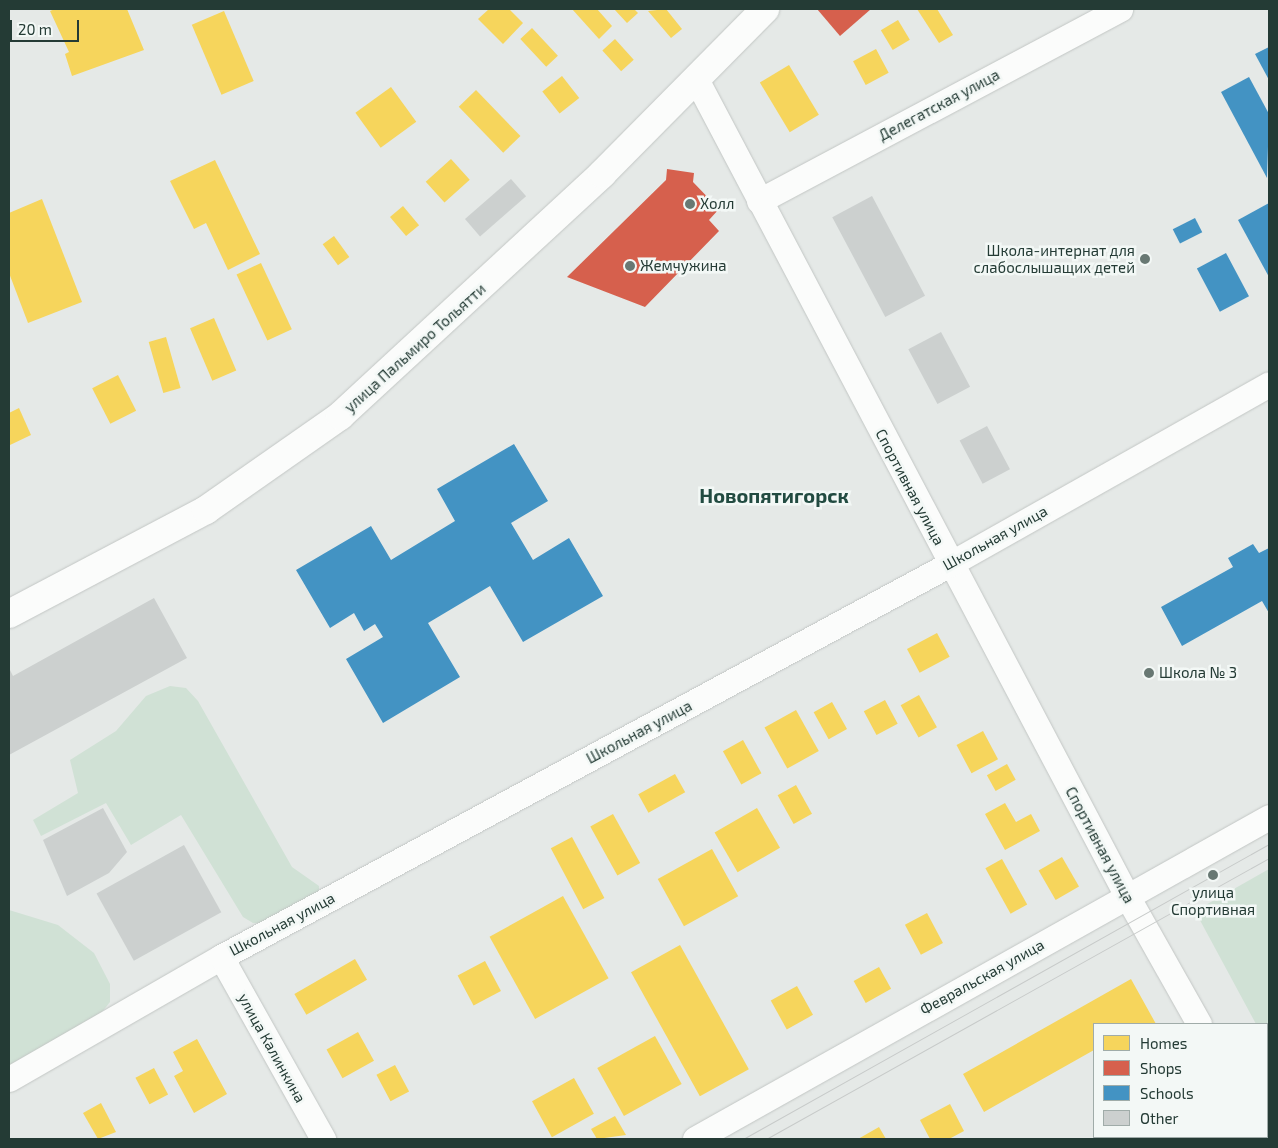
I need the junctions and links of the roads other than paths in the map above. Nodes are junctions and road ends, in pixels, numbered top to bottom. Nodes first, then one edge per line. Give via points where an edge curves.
1 (765, 9) edge
2 (1120, 9) edge
3 (696, 79) junction
4 (759, 201) junction
5 (1269, 384) edge
6 (950, 564) junction
7 (9, 614) edge
8 (1269, 817) edge
9 (1127, 896) junction
10 (220, 957) junction
11 (1198, 1023) edge
12 (9, 1080) edge
13 (323, 1139) edge
14 (695, 1139) edge

1 - 3 street, улица Пальмиро Тольятти
2 - 4 street, Делегатская улица
3 - 4 street, Спортивная улица
3 - 7 street, улица Пальмиро Тольятти via 489,281 340,416 206,510
4 - 6 street, Спортивная улица
5 - 6 street, Школьная улица
6 - 9 street, Спортивная улица
6 - 10 street, Школьная улица
8 - 9 street, Февральская улица
9 - 11 street, Спортивная улица
9 - 14 street, Февральская улица
10 - 12 street, Школьная улица
10 - 13 street, улица Калинкина

